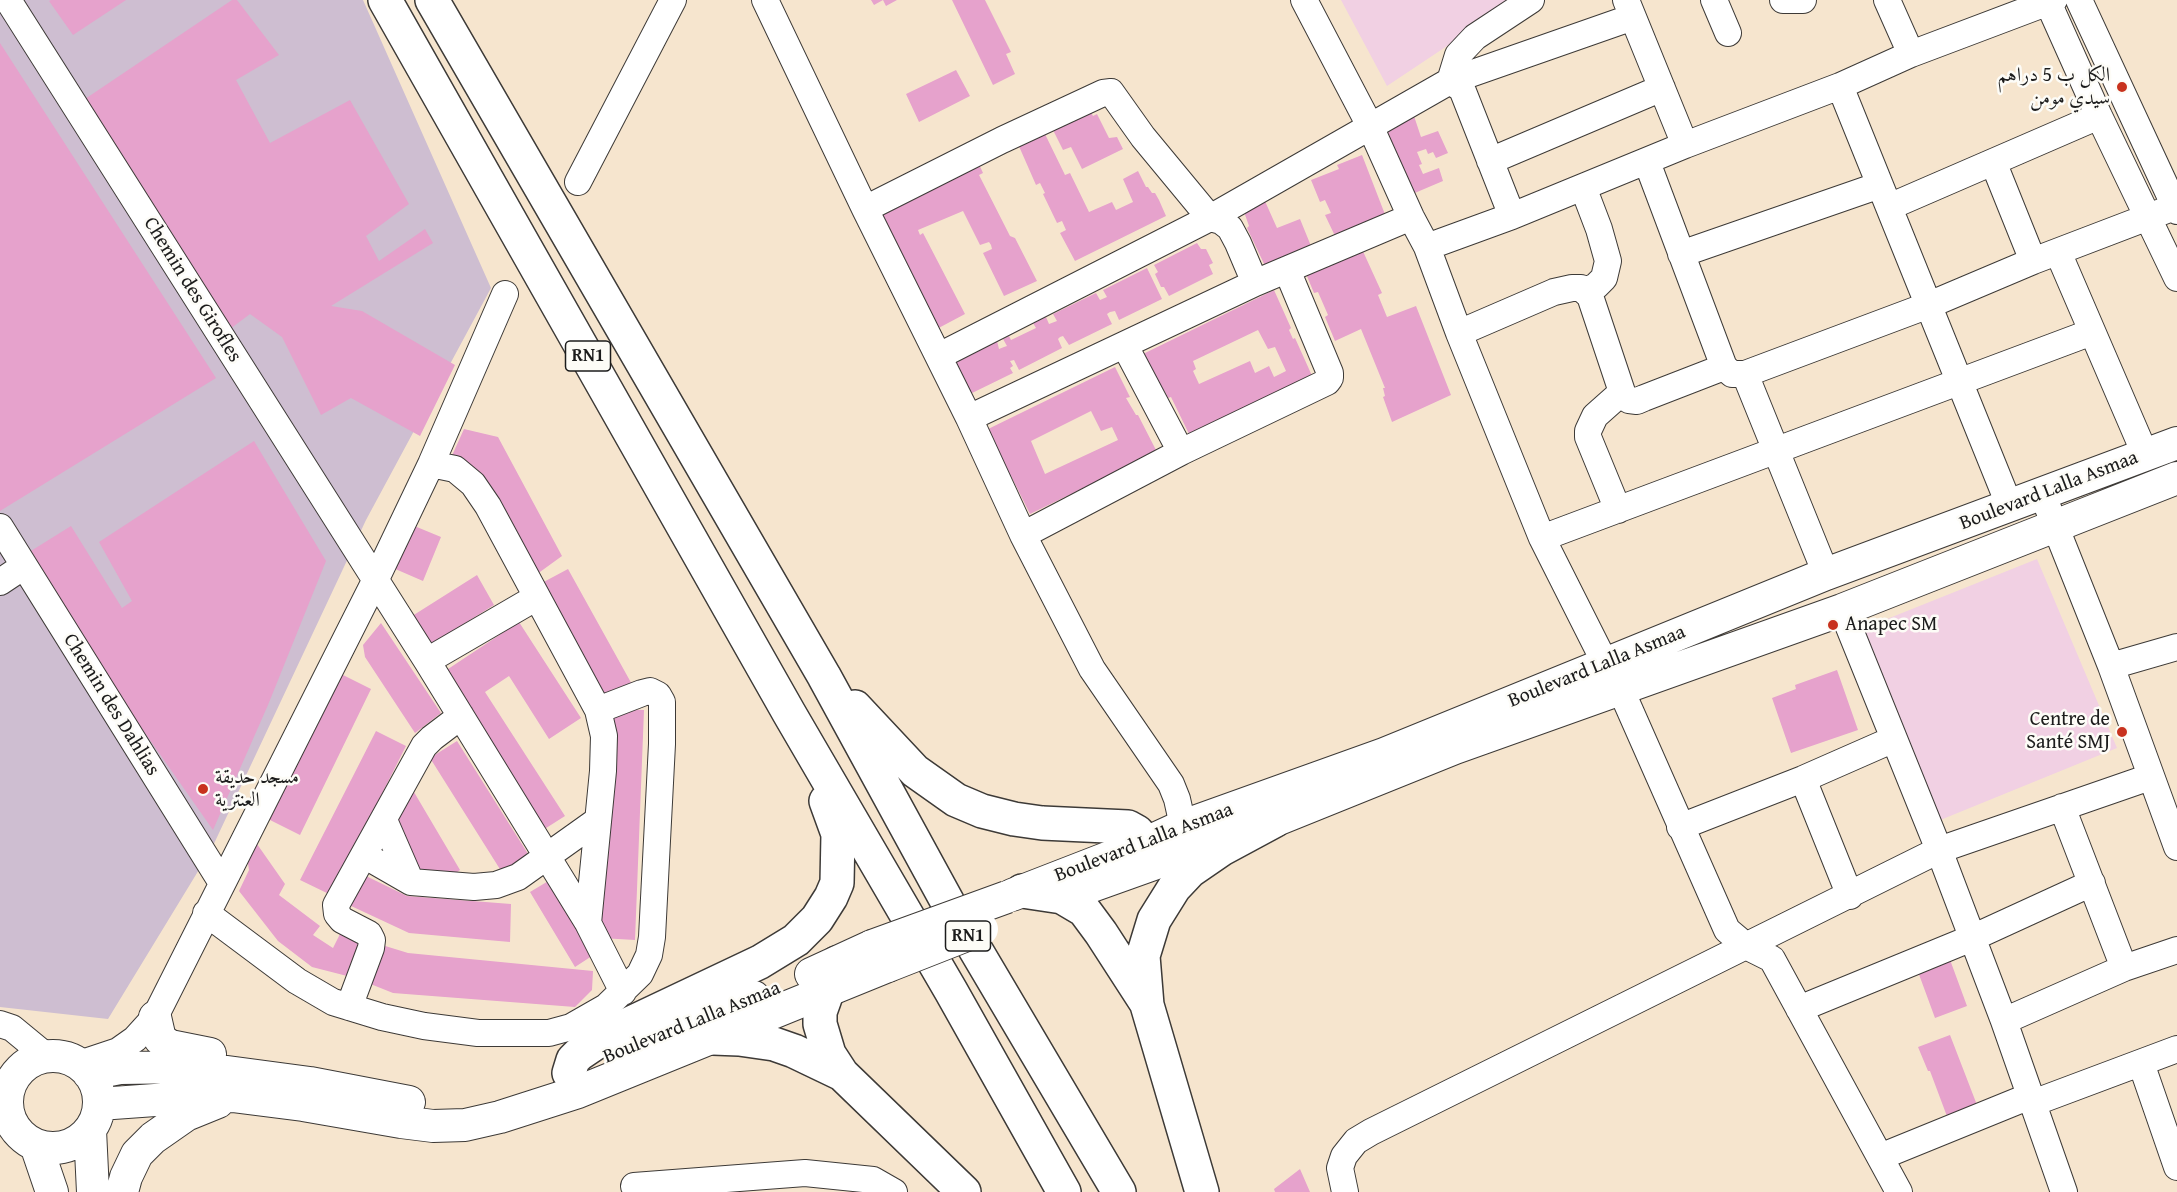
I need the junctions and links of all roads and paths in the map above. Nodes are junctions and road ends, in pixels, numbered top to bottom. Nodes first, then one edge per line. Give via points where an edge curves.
1 (8, 0) edge
2 (385, 0) edge
3 (432, 0) edge
4 (673, 0) edge
5 (765, 0) edge
6 (1304, 0) edge
7 (1531, 0) edge
8 (1714, 0) edge
9 (1783, 0) edge
10 (1803, 0) edge
11 (1887, 0) edge
12 (2049, 1) edge
13 (2087, 2) edge
14 (1629, 8) edge
15 (1728, 33) dead end
16 (1911, 54) junction
17 (1450, 81) junction
18 (1840, 86) junction
19 (1662, 88) junction
20 (2099, 116) junction
21 (1370, 126) junction
22 (1686, 145) junction
23 (1490, 161) junction
24 (1647, 162) junction
25 (1994, 164) junction
26 (578, 182) dead end
27 (1583, 187) junction
28 (1885, 196) junction
29 (2176, 208) edge
30 (865, 209) junction
31 (1512, 216) junction
32 (1411, 217) junction
33 (1210, 218) junction
34 (2147, 218) junction
35 (1427, 247) junction
36 (2058, 252) junction
37 (1681, 254) junction
38 (2033, 261) junction
39 (1287, 270) junction
40 (2177, 278) edge
41 (1256, 283) junction
42 (1586, 291) junction
43 (505, 294) dead end
44 (1929, 305) junction
45 (2092, 332) junction
46 (1460, 333) junction
47 (1125, 346) junction
48 (939, 357) junction
49 (1735, 370) junction
50 (1960, 381) junction
51 (1622, 392) junction
52 (969, 418) junction
53 (2177, 443) edge
54 (1777, 451) junction
55 (1181, 452) junction
56 (2145, 454) junction
57 (431, 464) junction
58 (2177, 478) edge
59 (2042, 493) junction
60 (2010, 507) junction
61 (1618, 510) junction
62 (2055, 527) junction
63 (0, 528) edge
64 (1023, 535) junction
65 (1542, 538) junction
66 (24, 566) junction
67 (1826, 574) junction
68 (376, 579) junction
69 (0, 582) edge
70 (537, 597) junction
71 (1842, 610) junction
72 (2177, 647) edge
73 (427, 661) junction
74 (1605, 663) junction
75 (2111, 666) junction
76 (824, 676) junction
77 (1621, 690) junction
78 (598, 710) junction
79 (789, 713) junction
80 (461, 717) junction
81 (1894, 739) junction
82 (2150, 777) junction
83 (1803, 779) junction
84 (2062, 807) junction
85 (384, 820) junction
86 (598, 820) junction
87 (1274, 820) junction
88 (1183, 826) junction
89 (1680, 827) junction
90 (2177, 847) edge
91 (1939, 850) junction
92 (1151, 854) junction
93 (364, 855) junction
94 (547, 857) junction
95 (411, 882) junction
96 (222, 883) junction
97 (2092, 883) junction
98 (1850, 896) junction
99 (1062, 897) junction
100 (1015, 901) junction
101 (206, 913) junction
102 (588, 923) junction
103 (1972, 938) junction
104 (1746, 946) junction
105 (2177, 950) edge
106 (2124, 968) junction
107 (832, 977) junction
108 (623, 992) junction
109 (1147, 1005) junction
110 (349, 1007) junction
111 (1799, 1009) junction
112 (155, 1017) junction
113 (2004, 1021) junction
114 (0, 1024) edge
115 (713, 1038) junction
116 (2177, 1049) edge
117 (0, 1051) edge
118 (39, 1058) junction
119 (2141, 1063) junction
120 (84, 1069) junction
121 (569, 1073) junction
122 (842, 1074) junction
123 (310, 1083) junction
124 (232, 1096) junction
125 (2031, 1100) junction
126 (3, 1108) edge
127 (94, 1117) junction
128 (36, 1145) junction
129 (1880, 1157) junction
130 (2177, 1167) edge
131 (634, 1186) dead end
132 (52, 1192) edge
133 (93, 1192) edge
134 (122, 1192) edge
135 (894, 1192) edge
136 (964, 1192) edge
137 (1064, 1192) edge
138 (1119, 1192) edge
139 (1202, 1192) edge
140 (1346, 1192) edge
141 (1899, 1192) edge
142 (2064, 1192) edge

1 - 68 street, Chemin des Girofles
2 - 79 highway, RN1
3 - 76 highway, RN1
4 - 26 street
5 - 30 street
6 - 21 street
7 - 17 street via 1475,38 1458,55
8 - 15 street
9 - 10 street
11 - 16 street
12 - 16 street
12 - 20 street
13 - 29 street
14 - 17 street
14 - 19 street
16 - 18 street
17 - 21 street
17 - 23 street via 1462,89
18 - 22 street
18 - 28 street
19 - 22 street
19 - 23 street
20 - 25 street
20 - 34 street
21 - 32 street
21 - 33 street
22 - 24 street
23 - 31 street
24 - 27 street
24 - 37 street
25 - 28 street
25 - 38 street
27 - 31 street
27 - 42 street via 1608,261 1604,278
28 - 37 street
28 - 44 street
29 - 34 street
30 - 33 street via 1002,140 1112,92 1143,137
30 - 48 street
31 - 35 street
32 - 35 street
32 - 39 street
33 - 41 street via 1230,228
33 - 48 street
34 - 36 street
34 - 40 street
35 - 46 street
36 - 38 street
36 - 45 street
37 - 49 street
38 - 44 street
39 - 41 street
39 - 55 street via 1330,378
41 - 47 street
42 - 46 street via 1572,288 1554,292
42 - 51 street
43 - 57 street
44 - 49 street
44 - 50 street
45 - 50 street
45 - 56 street
46 - 65 street
47 - 52 street
47 - 55 street
48 - 52 street
49 - 51 street via 1636,401 1624,397
49 - 54 street
50 - 54 street
50 - 60 street
51 - 61 street via 1595,416 1588,430
52 - 64 street
53 - 56 main road, Boulevard Lalla Asmaa
54 - 61 street
54 - 67 street
55 - 64 street
56 - 59 main road, Boulevard Lalla Asmaa
57 - 68 street
57 - 70 street via 455,469 473,484
58 - 62 main road, Boulevard Lalla Asmaa
59 - 60 main road, Boulevard Lalla Asmaa
59 - 62 street
60 - 67 main road, Boulevard Lalla Asmaa
61 - 65 street
62 - 71 main road, Boulevard Lalla Asmaa
62 - 75 street
63 - 66 street, Chemin des Dahlias
64 - 88 street via 1092,669 1171,784
65 - 74 street
66 - 69 street
66 - 96 street, Chemin des Dahlias
67 - 74 main road, Boulevard Lalla Asmaa
68 - 73 street, Chemin des Girofles
68 - 96 street
70 - 73 street
70 - 78 street
71 - 77 main road, Boulevard Lalla Asmaa
71 - 81 street
72 - 75 street
73 - 80 street, Chemin des Girofles
74 - 77 street
74 - 88 main road, Boulevard Lalla Asmaa via 1384,754
75 - 82 street
76 - 92 highway via 915,771 956,800 1014,819 1128,827 1137,832
76 - 138 highway, RN1 via 948,903
77 - 87 main road, Boulevard Lalla Asmaa via 1455,748
77 - 89 street
78 - 86 street via 604,736
78 - 108 street via 650,692 662,702 650,955 640,974
79 - 121 highway via 838,834 837,883 831,897 817,919 796,940 760,962 610,1033 579,1054
79 - 137 highway, RN1
80 - 85 street via 424,746
80 - 94 street, Chemin des Girofles
81 - 83 street
81 - 91 street
82 - 84 street
82 - 90 street
83 - 89 street
83 - 98 street
84 - 91 street
84 - 97 street
85 - 93 street
85 - 95 street
86 - 94 street
86 - 102 street
87 - 92 main road, Boulevard Lalla Asmaa
87 - 109 highway via 1190,871 1169,895 1154,920 1143,956
88 - 92 main road, Boulevard Lalla Asmaa
89 - 104 street via 1727,930
91 - 98 street
91 - 103 street
92 - 99 main road, Boulevard Lalla Asmaa
92 - 100 main road, Boulevard Lalla Asmaa
93 - 95 street
93 - 110 street via 336,905 342,920 369,934 372,940
94 - 95 street via 518,877 496,885
94 - 102 street, Chemin des Girofles
96 - 101 street
97 - 103 street
97 - 106 street
98 - 104 street
99 - 100 highway
99 - 109 highway via 1090,916
100 - 107 main road, Boulevard Lalla Asmaa, bridge
101 - 110 street via 297,981
101 - 112 street
102 - 108 street, Chemin des Girofles
103 - 111 street
103 - 113 street
104 - 111 street via 1772,959
104 - 140 street via 1356,1141 1340,1168
105 - 106 street
106 - 113 street
107 - 115 main road, Boulevard Lalla Asmaa
107 - 121 main road, Boulevard Lalla Asmaa
107 - 122 highway via 820,1024 829,1054
108 - 110 street via 590,1017 549,1033 457,1030
109 - 139 highway
111 - 129 street
112 - 120 street via 135,1039
112 - 123 main road via 160,1039 170,1046 279,1065
113 - 125 street
114 - 118 street via 12,1028
115 - 122 highway via 774,1044
115 - 124 main road, Boulevard Lalla Asmaa via 578,1092 465,1125 433,1126
116 - 119 street
117 - 118 main road
118 - 120 main road via 63,1057
118 - 126 main road via 20,1069 11,1081
119 - 125 street
119 - 130 street
120 - 123 main road, Boulevard Lalla Asmaa via 190,1067
120 - 127 main road via 97,1088
121 - 123 main road, Boulevard Lalla Asmaa via 523,1092 451,1107
122 - 136 highway
124 - 127 main road, Boulevard Lalla Asmaa via 183,1098
124 - 134 main road via 186,1115 153,1138 137,1154
125 - 129 street
125 - 142 street
126 - 128 main road via 22,1137
127 - 128 main road via 79,1140 65,1147 50,1149
127 - 133 main road
128 - 132 main road
129 - 141 street
131 - 135 street via 805,1173 873,1180

